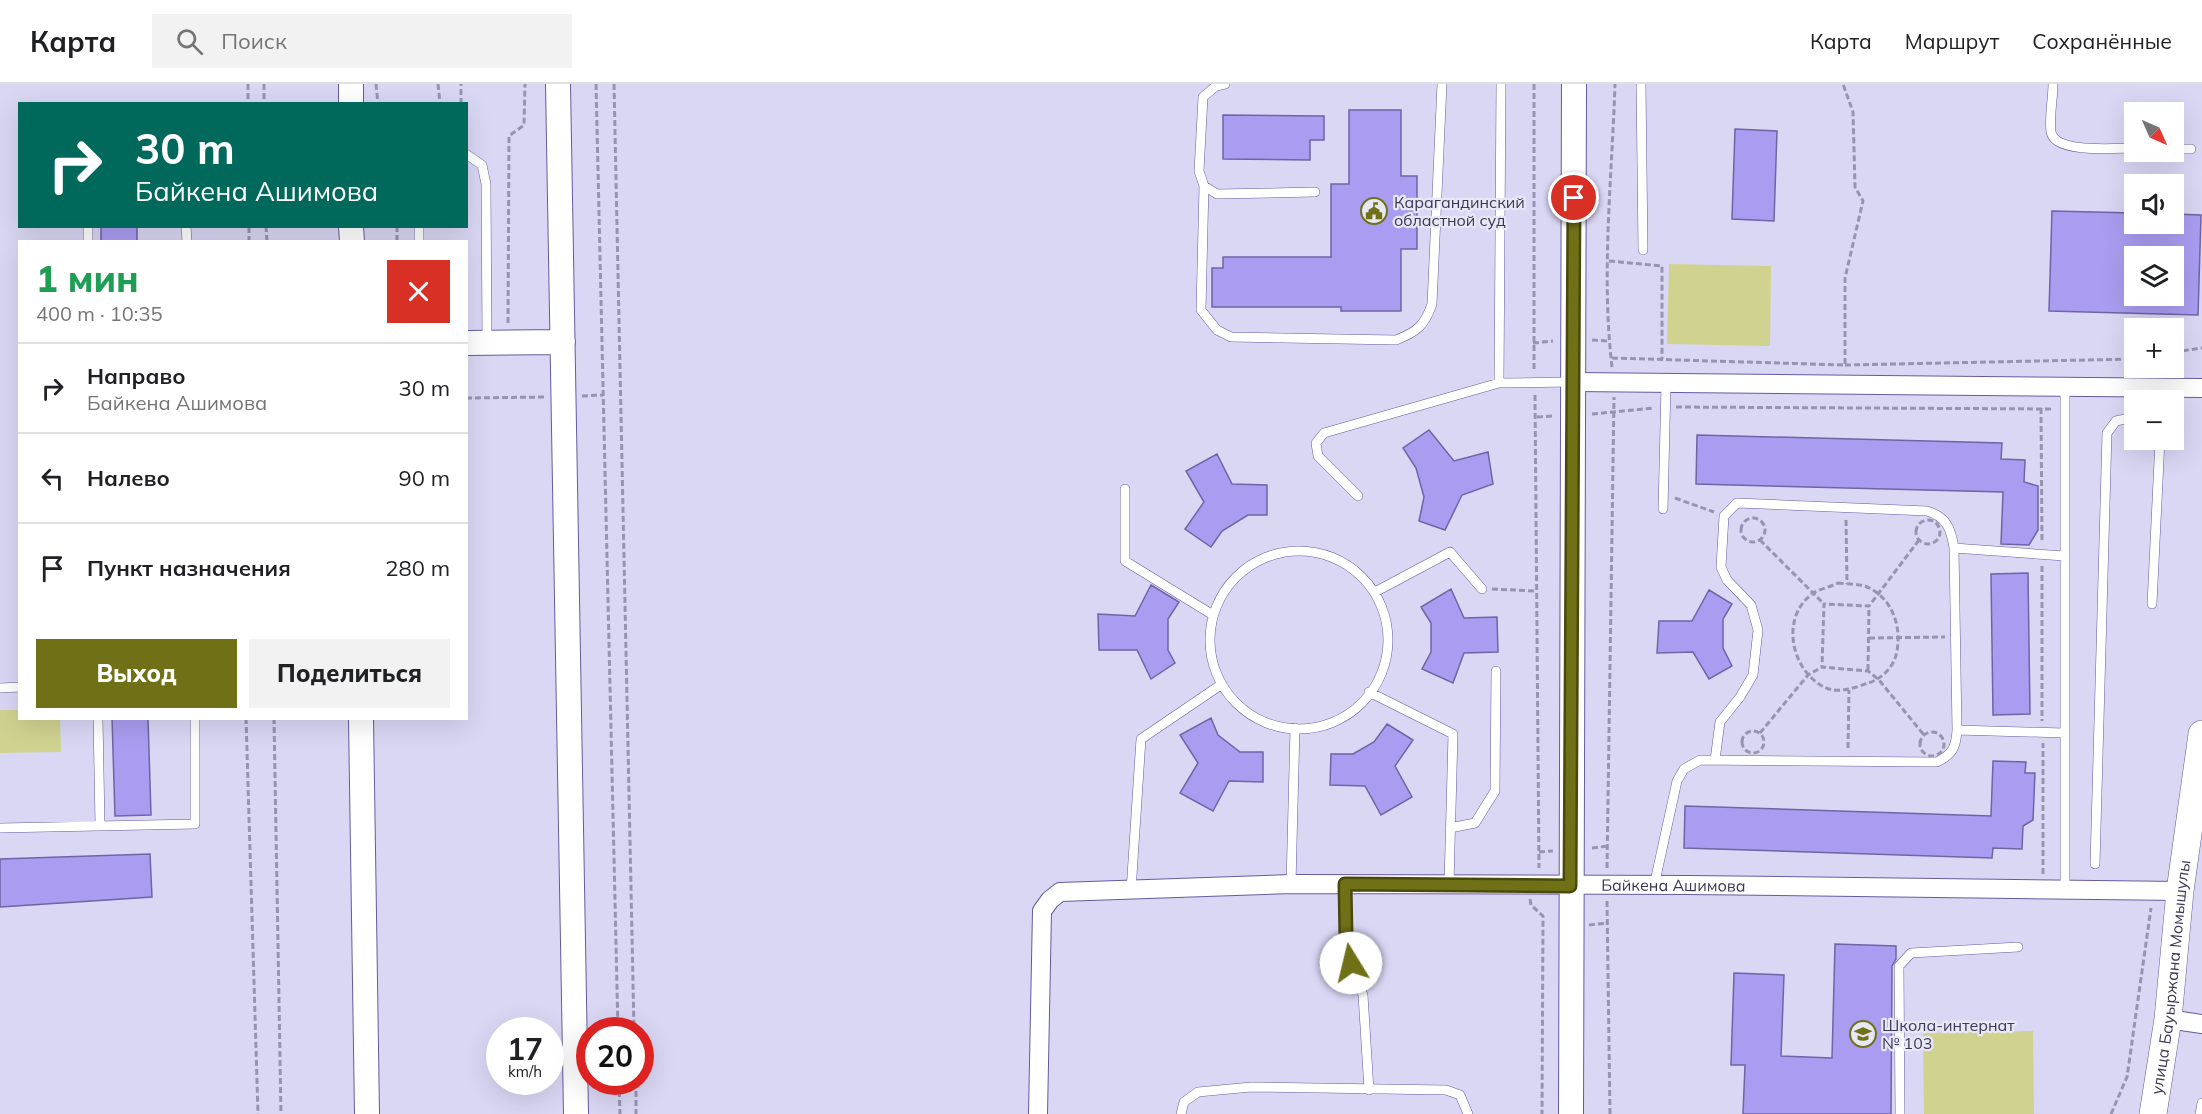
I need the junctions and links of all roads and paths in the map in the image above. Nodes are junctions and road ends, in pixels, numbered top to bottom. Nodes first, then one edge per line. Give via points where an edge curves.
1 (248, 84) edge
2 (264, 84) edge
3 (351, 84) edge
4 (376, 84) edge
5 (438, 84) edge
6 (461, 84) edge
7 (525, 84) edge
8 (558, 84) edge
9 (596, 84) edge
10 (614, 84) edge
11 (1225, 84) edge
12 (1442, 84) edge
13 (1501, 84) edge
14 (1534, 84) edge
15 (1574, 84) edge
16 (1616, 84) edge
17 (1641, 84) edge
18 (1843, 84) edge
19 (2053, 84) edge
20 (248, 102) edge
21 (264, 102) edge
22 (351, 102) edge
23 (378, 102) edge
24 (440, 102) edge
25 (461, 102) edge
26 (2124, 148) edge
27 (2184, 149) edge
28 (2191, 149) dead end
29 (468, 155) edge
30 (1204, 186) junction
31 (1315, 192) dead end
32 (1642, 250) dead end
33 (1609, 261) junction
34 (480, 339) edge
35 (563, 342) junction
36 (2202, 348) edge
37 (2184, 351) edge
38 (1611, 358) junction
39 (1662, 359) junction
40 (2124, 359) edge
41 (1845, 365) junction
42 (1535, 382) junction
43 (1574, 382) junction
44 (1614, 382) junction
45 (1499, 383) junction
46 (1666, 384) junction
47 (2065, 385) junction
48 (2202, 388) edge
49 (2184, 390) edge
50 (2124, 391) edge
51 (603, 395) junction
52 (565, 397) junction
53 (468, 398) edge
54 (1665, 407) junction
55 (2041, 408) junction
56 (2065, 409) junction
57 (1613, 414) junction
58 (2124, 419) edge
59 (2160, 450) edge
60 (1125, 489) dead end
61 (1663, 494) junction
62 (1358, 496) dead end
63 (1663, 509) dead end
64 (1846, 509) junction
65 (1724, 516) junction
66 (1760, 540) junction
67 (1919, 540) junction
68 (1954, 548) junction
69 (2042, 554) junction
70 (2064, 556) junction
71 (1846, 584) junction
72 (1482, 589) joint
73 (1536, 591) junction
74 (1375, 592) junction
75 (1812, 594) junction
76 (1878, 596) junction
77 (1824, 604) junction
78 (2152, 604) dead end
79 (1869, 606) junction
80 (1212, 615) junction
81 (1956, 637) junction
82 (1869, 638) junction
83 (1898, 638) junction
84 (1822, 667) junction
85 (1868, 670) junction
86 (1496, 671) dead end
87 (1808, 675) junction
88 (1879, 680) junction
89 (1222, 684) junction
90 (18, 687) edge
91 (0, 688) edge
92 (1849, 690) junction
93 (1369, 692) junction
94 (98, 720) edge
95 (195, 720) edge
96 (246, 720) edge
97 (274, 720) edge
98 (361, 720) edge
99 (1295, 728) junction
100 (1957, 730) junction
101 (2043, 732) junction
102 (1760, 733) junction
103 (2063, 733) junction
104 (2202, 734) edge
105 (1924, 735) junction
106 (1715, 760) junction
107 (1848, 761) junction
108 (99, 825) junction
109 (0, 828) edge
110 (1450, 828) junction
111 (2095, 864) dead end
112 (1291, 884) junction
113 (1345, 884) junction
114 (1449, 884) junction
115 (1530, 885) junction
116 (1570, 886) junction
117 (1607, 886) junction
118 (1654, 886) junction
119 (2042, 888) junction
120 (2064, 890) junction
121 (1131, 891) junction
122 (2180, 891) junction
123 (2153, 892) junction
124 (2018, 946) dead end
125 (618, 1017) edge
126 (634, 1017) edge
127 (2168, 1019) junction
128 (2202, 1024) edge
129 (1369, 1090) junction
130 (619, 1095) edge
131 (636, 1095) edge
132 (2202, 1103) edge
133 (258, 1114) edge
134 (281, 1114) edge
135 (368, 1114) edge
136 (576, 1114) edge
137 (620, 1114) edge
138 (636, 1114) edge
139 (1038, 1114) edge
140 (1181, 1114) edge
141 (1467, 1114) edge
142 (1542, 1114) edge
143 (1571, 1114) edge
144 (1610, 1114) edge
145 (1900, 1114) edge
146 (2111, 1114) edge
147 (2153, 1114) edge
148 (2200, 1114) edge

1 - 20 path
2 - 21 path
3 - 22 main road
4 - 23 path
5 - 24 path
6 - 25 path
7 - 34 path via 524,125 509,136 510,322
8 - 35 main road
9 - 51 path
10 - 126 path
11 - 30 lane via 1203,97 1199,171
12 - 30 lane via 1432,304 1426,321 1415,333 1396,340 1231,337 1217,330 1202,310
13 - 45 lane
14 - 42 path
15 - 43 main road
16 - 33 path
17 - 32 lane
18 - 41 path via 1853,112 1855,187 1863,201 1845,278
19 - 26 lane via 2051,132 2055,141 2066,146
27 - 28 lane
29 - 34 lane via 482,165 486,184
30 - 31 lane via 1217,194
33 - 38 path
33 - 39 path via 1662,266
34 - 35 main road
35 - 52 main road
36 - 37 path
38 - 39 path
38 - 44 path
39 - 41 path
40 - 41 path
42 - 43 lane
42 - 45 lane
42 - 73 path
43 - 44 street
43 - 116 main road
44 - 46 street
44 - 57 path
45 - 62 lane via 1324,433 1316,442 1318,456
46 - 47 street
46 - 54 lane
47 - 50 street
47 - 56 lane
48 - 49 street
51 - 52 path
51 - 125 path
52 - 53 path
52 - 136 main road
54 - 55 path
54 - 57 path
54 - 61 lane
55 - 56 path
55 - 69 path
56 - 70 lane
57 - 117 path
58 - 111 lane via 2115,421 2107,433
59 - 78 lane
60 - 80 lane via 1125,561
61 - 63 lane
61 - 65 path
64 - 65 lane via 1737,503
64 - 68 lane via 1927,511 1940,515 1952,533
64 - 71 path
65 - 106 lane via 1721,567 1727,580 1751,605 1758,630 1753,675 1720,722
66 - 66 path via 1764,535 1762,522 1757,518 1745,520 1741,525 1742,538 1748,542
66 - 75 path
67 - 67 path via 1936,542 1938,525 1933,521 1921,523
67 - 76 path
68 - 69 lane
68 - 81 lane
69 - 70 lane
69 - 101 path
70 - 103 lane
71 - 75 path via 1838,583
71 - 76 path via 1866,586
72 - 73 path
72 - 74 lane via 1450,552
73 - 115 path via 1539,867
74 - 80 lane via 1355,570 1330,556 1301,550 1272,554 1245,568 1225,589
74 - 93 lane via 1386,620 1388,649 1380,677
75 - 77 path
75 - 87 path via 1795,617 1792,645
76 - 79 path
76 - 83 path via 1888,603 1899,629
77 - 79 path
77 - 84 path
79 - 82 path
80 - 89 lane via 1209,645
81 - 83 path
81 - 100 lane
82 - 83 path
82 - 85 path
83 - 88 path via 1896,657
84 - 85 path
84 - 87 path
85 - 88 path
86 - 110 lane via 1495,791 1475,823
87 - 92 path via 1825,688
87 - 102 path
88 - 92 path
88 - 105 path
89 - 99 lane via 1231,698 1254,717
89 - 121 lane via 1141,739
90 - 91 lane
92 - 107 path
93 - 99 lane via 1363,702 1339,719 1311,728
93 - 110 lane via 1453,734
94 - 108 lane
95 - 108 lane via 195,824
96 - 133 path
97 - 134 path
98 - 135 main road
99 - 112 lane
100 - 101 lane
100 - 107 lane via 1957,744 1951,755 1938,762
101 - 103 lane
101 - 119 path
102 - 102 path via 1752,730 1742,738 1749,753 1760,751 1765,740
103 - 120 lane
104 - 122 main road, улица Бауыржана Момышулы
105 - 105 path via 1920,740 1922,752 1927,756 1939,754 1944,743 1941,737 1936,733
106 - 107 lane
106 - 118 lane via 1700,760 1684,769 1677,781
108 - 109 lane
110 - 114 lane
112 - 113 street, Байкена Ашимова
112 - 121 street, Байкена Ашимова
113 - 114 street, Байкена Ашимова
113 - 129 lane via 1346,938 1363,995
114 - 115 street, Байкена Ашимова
115 - 116 street, Байкена Ашимова
115 - 142 path via 1531,905 1543,916
116 - 117 street, Байкена Ашимова
116 - 143 main road
117 - 118 street, Байкена Ашимова
117 - 144 path
118 - 119 street, Байкена Ашимова
119 - 120 street, Байкена Ашимова
120 - 123 street, Байкена Ашимова
121 - 139 street, Байкена Ашимова via 1060,892 1042,911
122 - 123 street, Байкена Ашимова
122 - 127 main road, улица Бауыржана Момышулы
123 - 146 path via 2127,1077
124 - 145 lane via 1911,953 1904,958 1899,966
127 - 128 street
127 - 147 main road, улица Бауыржана Момышулы
129 - 140 lane via 1251,1087 1198,1092 1184,1102
129 - 141 lane via 1446,1090 1460,1095
130 - 137 path
131 - 138 path
132 - 148 lane

